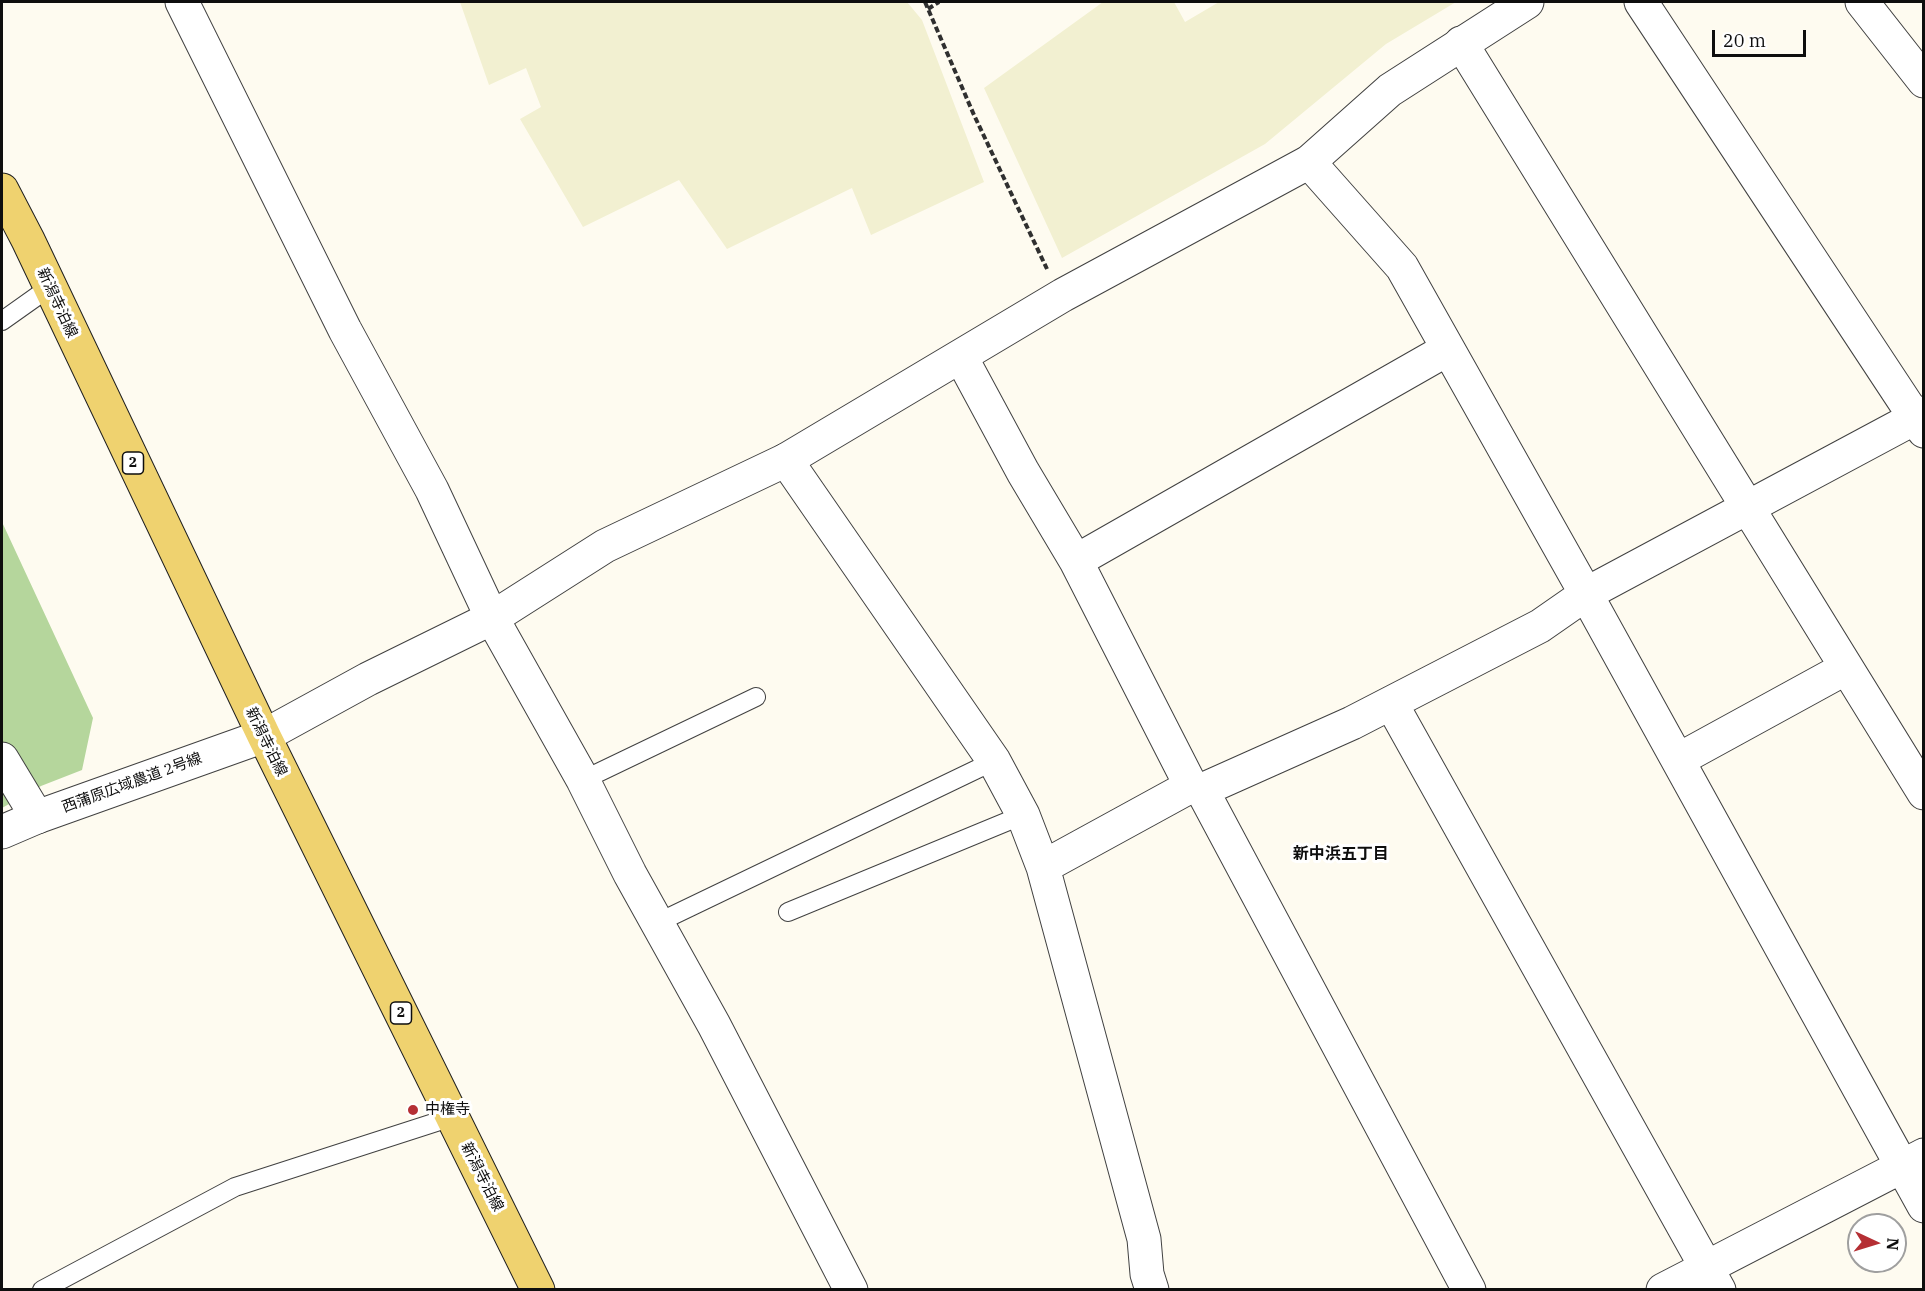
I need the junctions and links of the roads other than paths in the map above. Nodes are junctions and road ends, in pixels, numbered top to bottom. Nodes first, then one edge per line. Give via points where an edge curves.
1 (182, 2) edge
2 (1527, 2) edge
3 (1641, 2) edge
4 (1863, 2) edge
5 (1461, 43) junction
6 (1923, 81) edge
7 (1309, 162) junction
8 (2, 190) edge
9 (50, 287) junction
10 (2, 321) edge
11 (1448, 349) junction
12 (961, 357) junction
13 (1921, 420) edge
14 (786, 460) junction
15 (1747, 507) junction
16 (1076, 561) junction
17 (1586, 594) junction
18 (492, 618) junction
19 (1846, 668) junction
20 (756, 697) dead end
21 (1391, 703) junction
22 (264, 736) junction
23 (2, 759) edge
24 (1678, 760) junction
25 (994, 761) junction
26 (583, 780) junction
27 (1196, 788) junction
28 (1923, 793) edge
29 (1023, 815) junction
30 (37, 817) junction
31 (2, 832) edge
32 (1043, 867) junction
33 (788, 912) dead end
34 (657, 922) junction
35 (452, 1117) junction
36 (1913, 1161) edge
37 (1923, 1206) edge
38 (1713, 1278) edge
39 (42, 1290) edge
40 (538, 1290) edge
41 (851, 1290) edge
42 (1152, 1290) edge
43 (1469, 1290) edge
44 (1663, 1290) edge

1 - 18 street via 345,330 432,490
2 - 5 street, 西蒲原広域農道 2号線
3 - 13 street
4 - 6 street
5 - 7 street, 西蒲原広域農道 2号線 via 1390,90
5 - 15 street
7 - 11 street via 1402,267
7 - 12 street, 西蒲原広域農道 2号線 via 1063,295
8 - 9 main road, 新潟寺泊線 / 2
9 - 10 lane
9 - 22 main road, 新潟寺泊線 / 2
11 - 16 street
11 - 17 street
12 - 14 street, 西蒲原広域農道 2号線
12 - 16 street
13 - 15 street
14 - 18 street, 西蒲原広域農道 2号線 via 605,546
14 - 25 street
15 - 17 street
15 - 19 street
16 - 27 street
17 - 21 street via 1540,626
17 - 24 street
18 - 22 street, 西蒲原広域農道 2号線
18 - 26 street
19 - 24 street
19 - 28 street
20 - 26 lane
21 - 27 street
21 - 38 street
22 - 30 street, 西蒲原広域農道 2号線
22 - 35 main road, 新潟寺泊線 / 2
23 - 30 street
24 - 36 street
25 - 29 street
25 - 34 lane
26 - 34 street
27 - 32 street
27 - 43 street
29 - 32 street
29 - 33 lane
30 - 31 street, 西蒲原広域農道 2号線
32 - 42 street via 1144,1239
34 - 41 street
35 - 39 lane via 235,1187
35 - 40 main road, 新潟寺泊線 / 2
36 - 37 street
36 - 38 street
38 - 44 street

